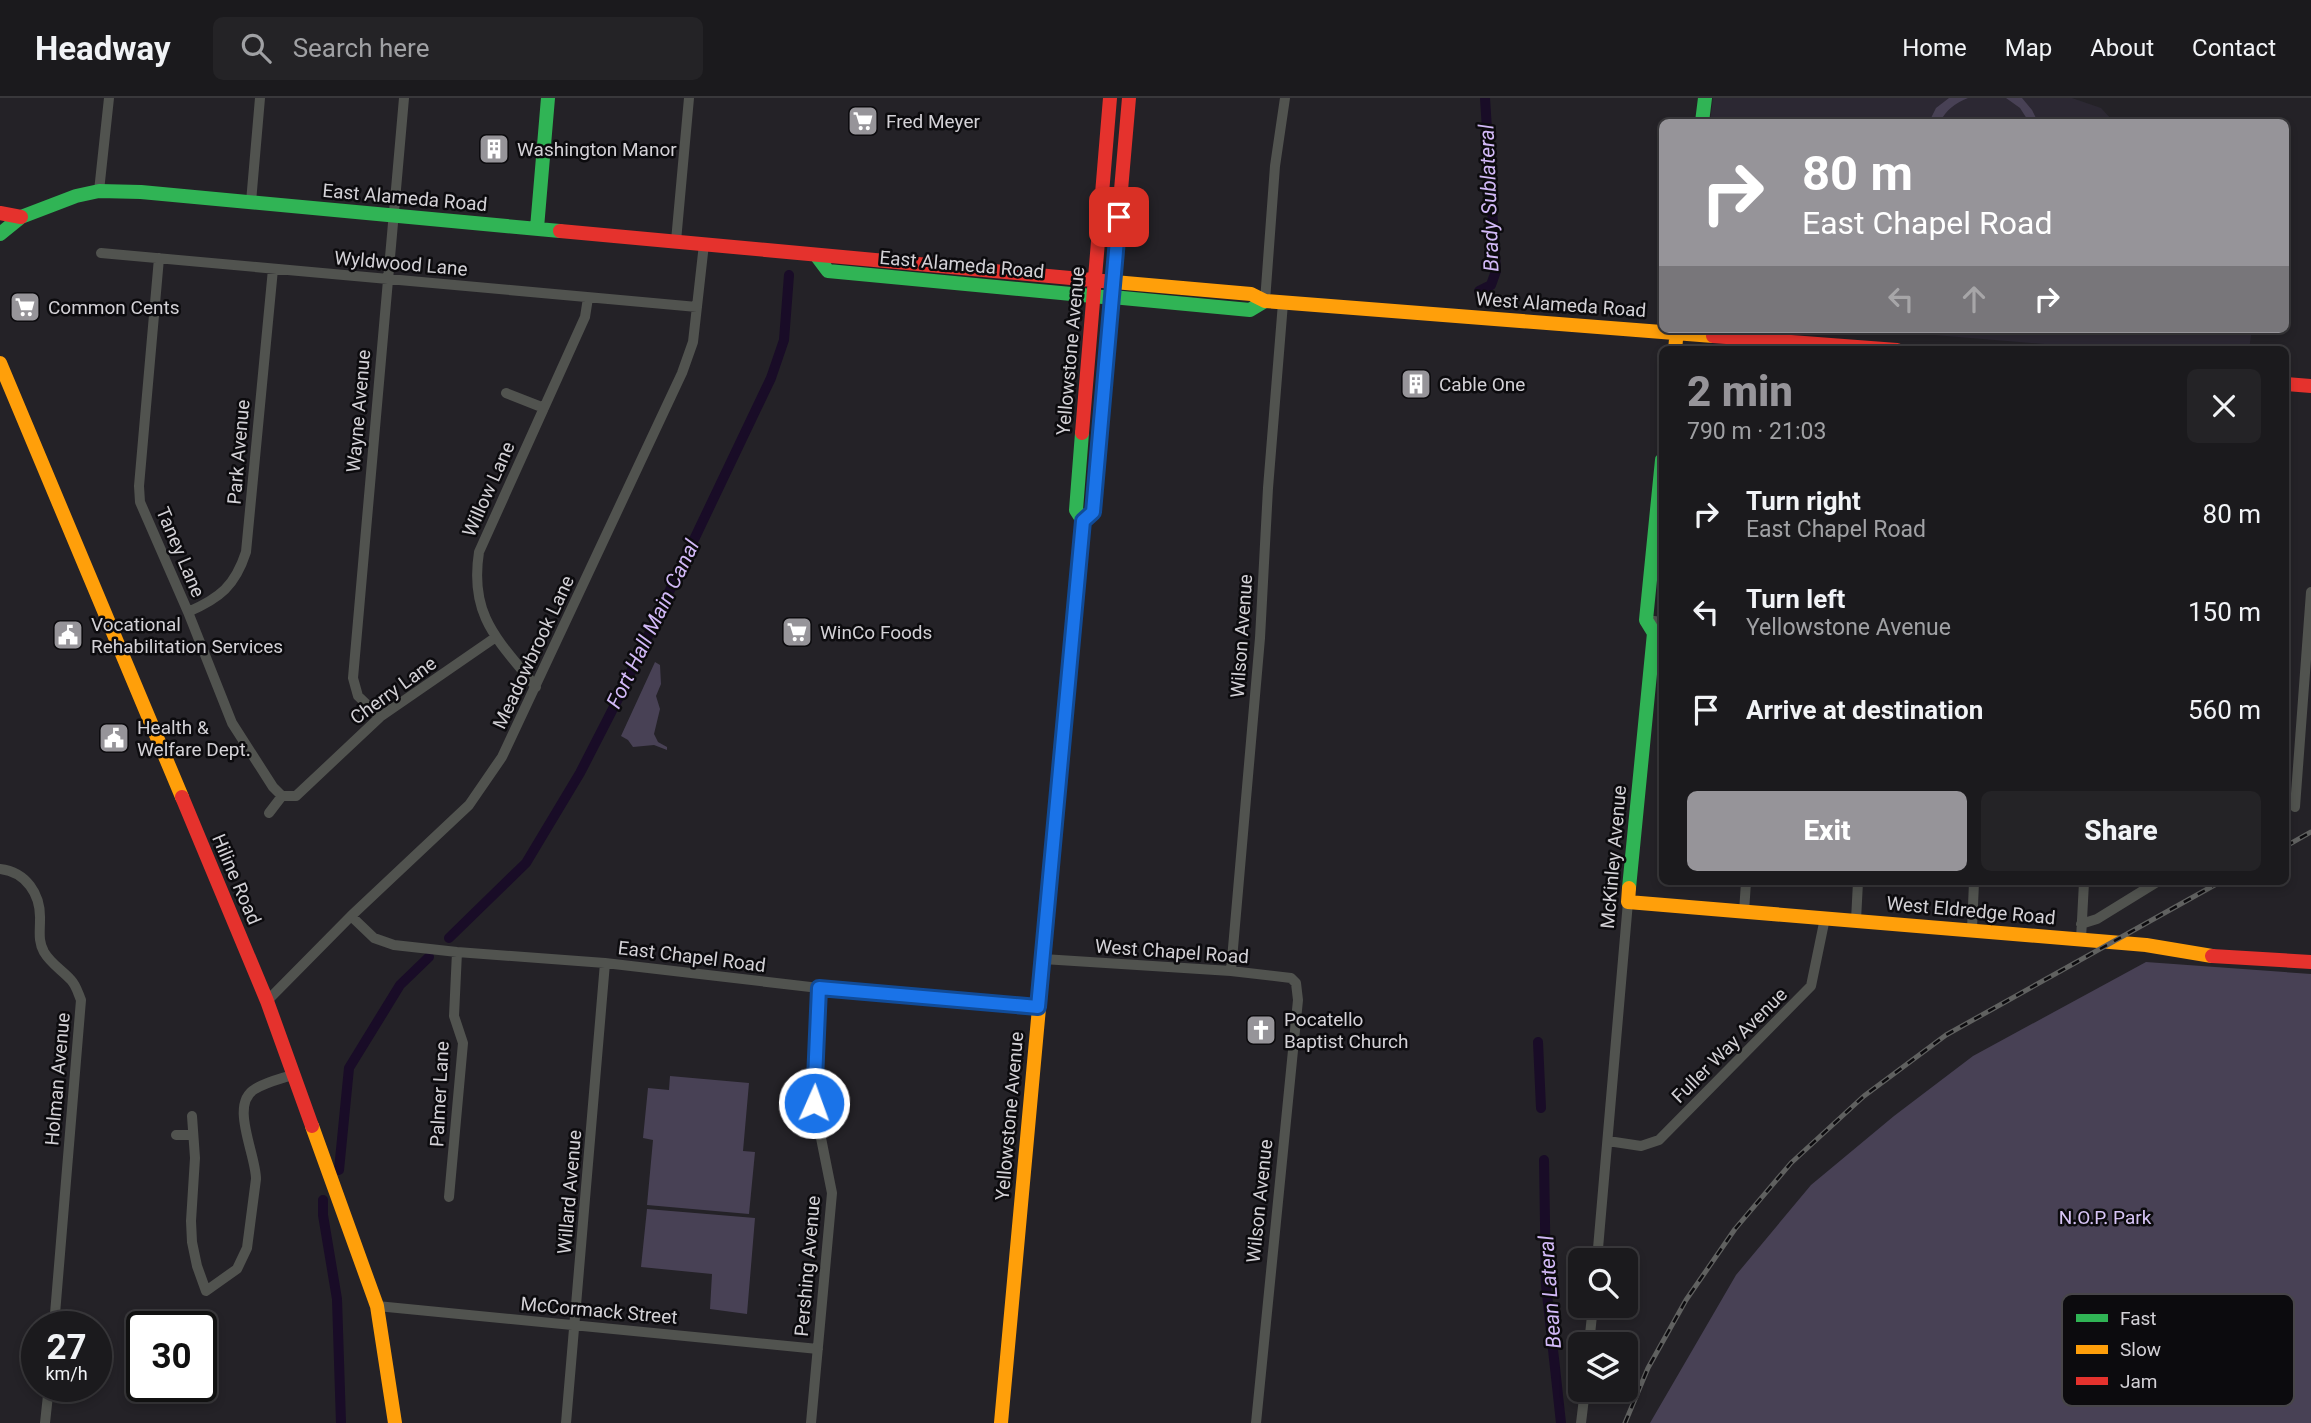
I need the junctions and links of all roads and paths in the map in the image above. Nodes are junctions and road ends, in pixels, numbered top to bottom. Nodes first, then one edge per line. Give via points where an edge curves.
1 (108, 98) edge
2 (260, 98) edge
3 (404, 98) edge
4 (548, 98) edge
5 (689, 98) edge
6 (1110, 98) edge
7 (1129, 98) edge
8 (1285, 98) edge
9 (1705, 98) edge
10 (1702, 119) edge
11 (99, 191) junction
12 (251, 202) junction
13 (0, 213) edge
14 (394, 215) junction
15 (21, 217) junction
16 (537, 228) junction
17 (0, 234) edge
18 (676, 241) junction
19 (704, 244) junction
20 (101, 253) dead end
21 (816, 255) junction
22 (159, 258) junction
23 (273, 269) junction
24 (387, 278) junction
25 (1095, 280) junction
26 (1114, 282) junction
27 (1093, 296) junction
28 (1112, 297) junction
29 (588, 298) junction
30 (1265, 302) junction
31 (1283, 303) junction
32 (697, 307) junction
33 (1659, 329) edge
34 (1700, 333) edge
35 (1790, 345) edge
36 (1811, 346) edge
37 (0, 363) edge
38 (2289, 384) edge
39 (2311, 386) edge
40 (506, 393) dead end
41 (544, 408) junction
42 (1659, 490) edge
43 (1083, 521) junction
44 (2311, 592) edge
45 (188, 612) junction
46 (1646, 620) junction
47 (1659, 622) edge
48 (496, 637) junction
49 (536, 687) junction
50 (380, 717) junction
51 (282, 796) junction
52 (2295, 807) dead end
53 (269, 813) dead end
54 (0, 869) edge
55 (1745, 885) edge
56 (1858, 885) edge
57 (1975, 885) edge
58 (2084, 885) edge
59 (2152, 885) edge
60 (1628, 902) junction
61 (1744, 912) junction
62 (351, 916) junction
63 (1825, 918) junction
64 (1856, 920) junction
65 (1972, 929) junction
66 (2081, 932) junction
67 (457, 952) junction
68 (1043, 960) junction
69 (2311, 962) edge
70 (605, 963) junction
71 (1231, 971) junction
72 (1296, 983) joint
73 (819, 988) junction
74 (267, 1001) junction
75 (1038, 1007) junction
76 (292, 1075) junction
77 (192, 1116) dead end
78 (176, 1135) dead end
79 (192, 1135) junction
80 (1608, 1141) junction
81 (449, 1197) dead end
82 (1598, 1248) edge
83 (377, 1306) junction
84 (55, 1311) edge
85 (576, 1325) junction
86 (818, 1349) junction
87 (47, 1402) edge
88 (1584, 1402) edge
89 (45, 1423) edge
90 (396, 1423) edge
91 (566, 1423) edge
92 (811, 1423) edge
93 (1001, 1423) edge
94 (1256, 1423) edge
95 (1581, 1423) edge

1 - 11 street
2 - 12 street
3 - 14 street, Wayne Avenue
4 - 16 main road
5 - 18 street
6 - 25 main road, Yellowstone Avenue
7 - 26 main road, Yellowstone Avenue
8 - 30 street
9 - 10 main road
11 - 12 main road, East Alameda Road
11 - 15 main road, East Alameda Road
12 - 14 main road, East Alameda Road
13 - 15 main road
14 - 16 main road, East Alameda Road
14 - 24 street, Wayne Avenue
15 - 17 main road, East Alameda Road
16 - 18 main road, East Alameda Road
18 - 19 main road, East Alameda Road
19 - 21 main road, East Alameda Road
19 - 32 street, Meadowbrook Lane
20 - 22 street, Wyldwood Lane
21 - 25 main road, East Alameda Road
21 - 27 main road, East Alameda Road via 828,271
22 - 23 street, Wyldwood Lane
22 - 45 street, Taney Lane via 140,502
23 - 24 street, Wyldwood Lane
23 - 45 street, Park Avenue via 246,552 226,589
24 - 29 street, Wyldwood Lane
24 - 50 street, Wayne Avenue via 353,678 358,696
25 - 26 main road, West Alameda Road
25 - 27 main road, Yellowstone Avenue
26 - 28 main road, Yellowstone Avenue
26 - 30 main road, West Alameda Road via 1251,294
27 - 28 main road, East Alameda Road
27 - 43 main road, Yellowstone Avenue via 1076,510
28 - 30 main road, West Alameda Road via 1250,310
28 - 43 main road, Yellowstone Avenue via 1093,512
29 - 32 street, Wyldwood Lane
29 - 41 street, Willow Lane via 585,317
30 - 31 main road, West Alameda Road
31 - 33 main road, West Alameda Road
31 - 71 street, Wilson Avenue
32 - 49 street, Meadowbrook Lane via 693,342 682,373
34 - 35 main road, West Alameda Road
35 - 36 main road, West Alameda Road
37 - 74 main road, Hiline Road
38 - 39 main road
40 - 41 street
41 - 48 street, Willow Lane via 479,552 475,575 478,602
42 - 46 main road, McKinley Avenue
43 - 68 main road, Yellowstone Avenue
44 - 52 street
45 - 51 street, Taney Lane via 232,723
46 - 47 street
46 - 60 main road, McKinley Avenue via 1654,633
48 - 49 street, Willow Lane
48 - 50 street, Cherry Lane
49 - 62 street, Meadowbrook Lane via 502,757 469,805
50 - 51 street, Cherry Lane via 296,796
51 - 53 street
54 - 84 street, Holman Avenue via 31,885 39,902 42,947 73,981 81,1000
55 - 61 street
56 - 64 street
57 - 65 street
58 - 66 street
59 - 66 street
60 - 61 main road, West Eldredge Road
60 - 80 street, McKinley Avenue
61 - 63 main road, West Eldredge Road
62 - 67 street, East Chapel Road via 374,938 394,945
62 - 74 street, Meadowbrook Lane
63 - 64 main road, West Eldredge Road
63 - 80 street, Fuller Way Avenue via 1811,986 1659,1140 1641,1146
64 - 65 main road, West Eldredge Road
65 - 66 main road, West Eldredge Road
66 - 69 main road, West Eldredge Road via 2224,958
67 - 70 street, East Chapel Road
67 - 81 street, Palmer Lane via 454,1016 463,1043
68 - 71 street, West Chapel Road
68 - 75 main road, Yellowstone Avenue
70 - 73 street, East Chapel Road
70 - 85 street, Willard Avenue
71 - 72 street, West Chapel Road via 1291,978
72 - 94 street, Wilson Avenue via 1298,1000
73 - 75 street, East Chapel Road
73 - 86 street, Pershing Avenue via 814,1103 832,1193
74 - 76 main road, Hiline Road
75 - 93 main road, Yellowstone Avenue
76 - 79 street via 254,1089 244,1100 242,1113 256,1168 247,1248 237,1269 206,1291 192,1242
76 - 83 main road, Hiline Road
77 - 79 street
78 - 79 street
80 - 82 street, McKinley Avenue
83 - 85 street, McCormack Street
83 - 90 main road, Hiline Road
85 - 86 street, McCormack Street
85 - 91 street, Willard Avenue
86 - 92 street, Pershing Avenue
87 - 89 street
88 - 95 street

